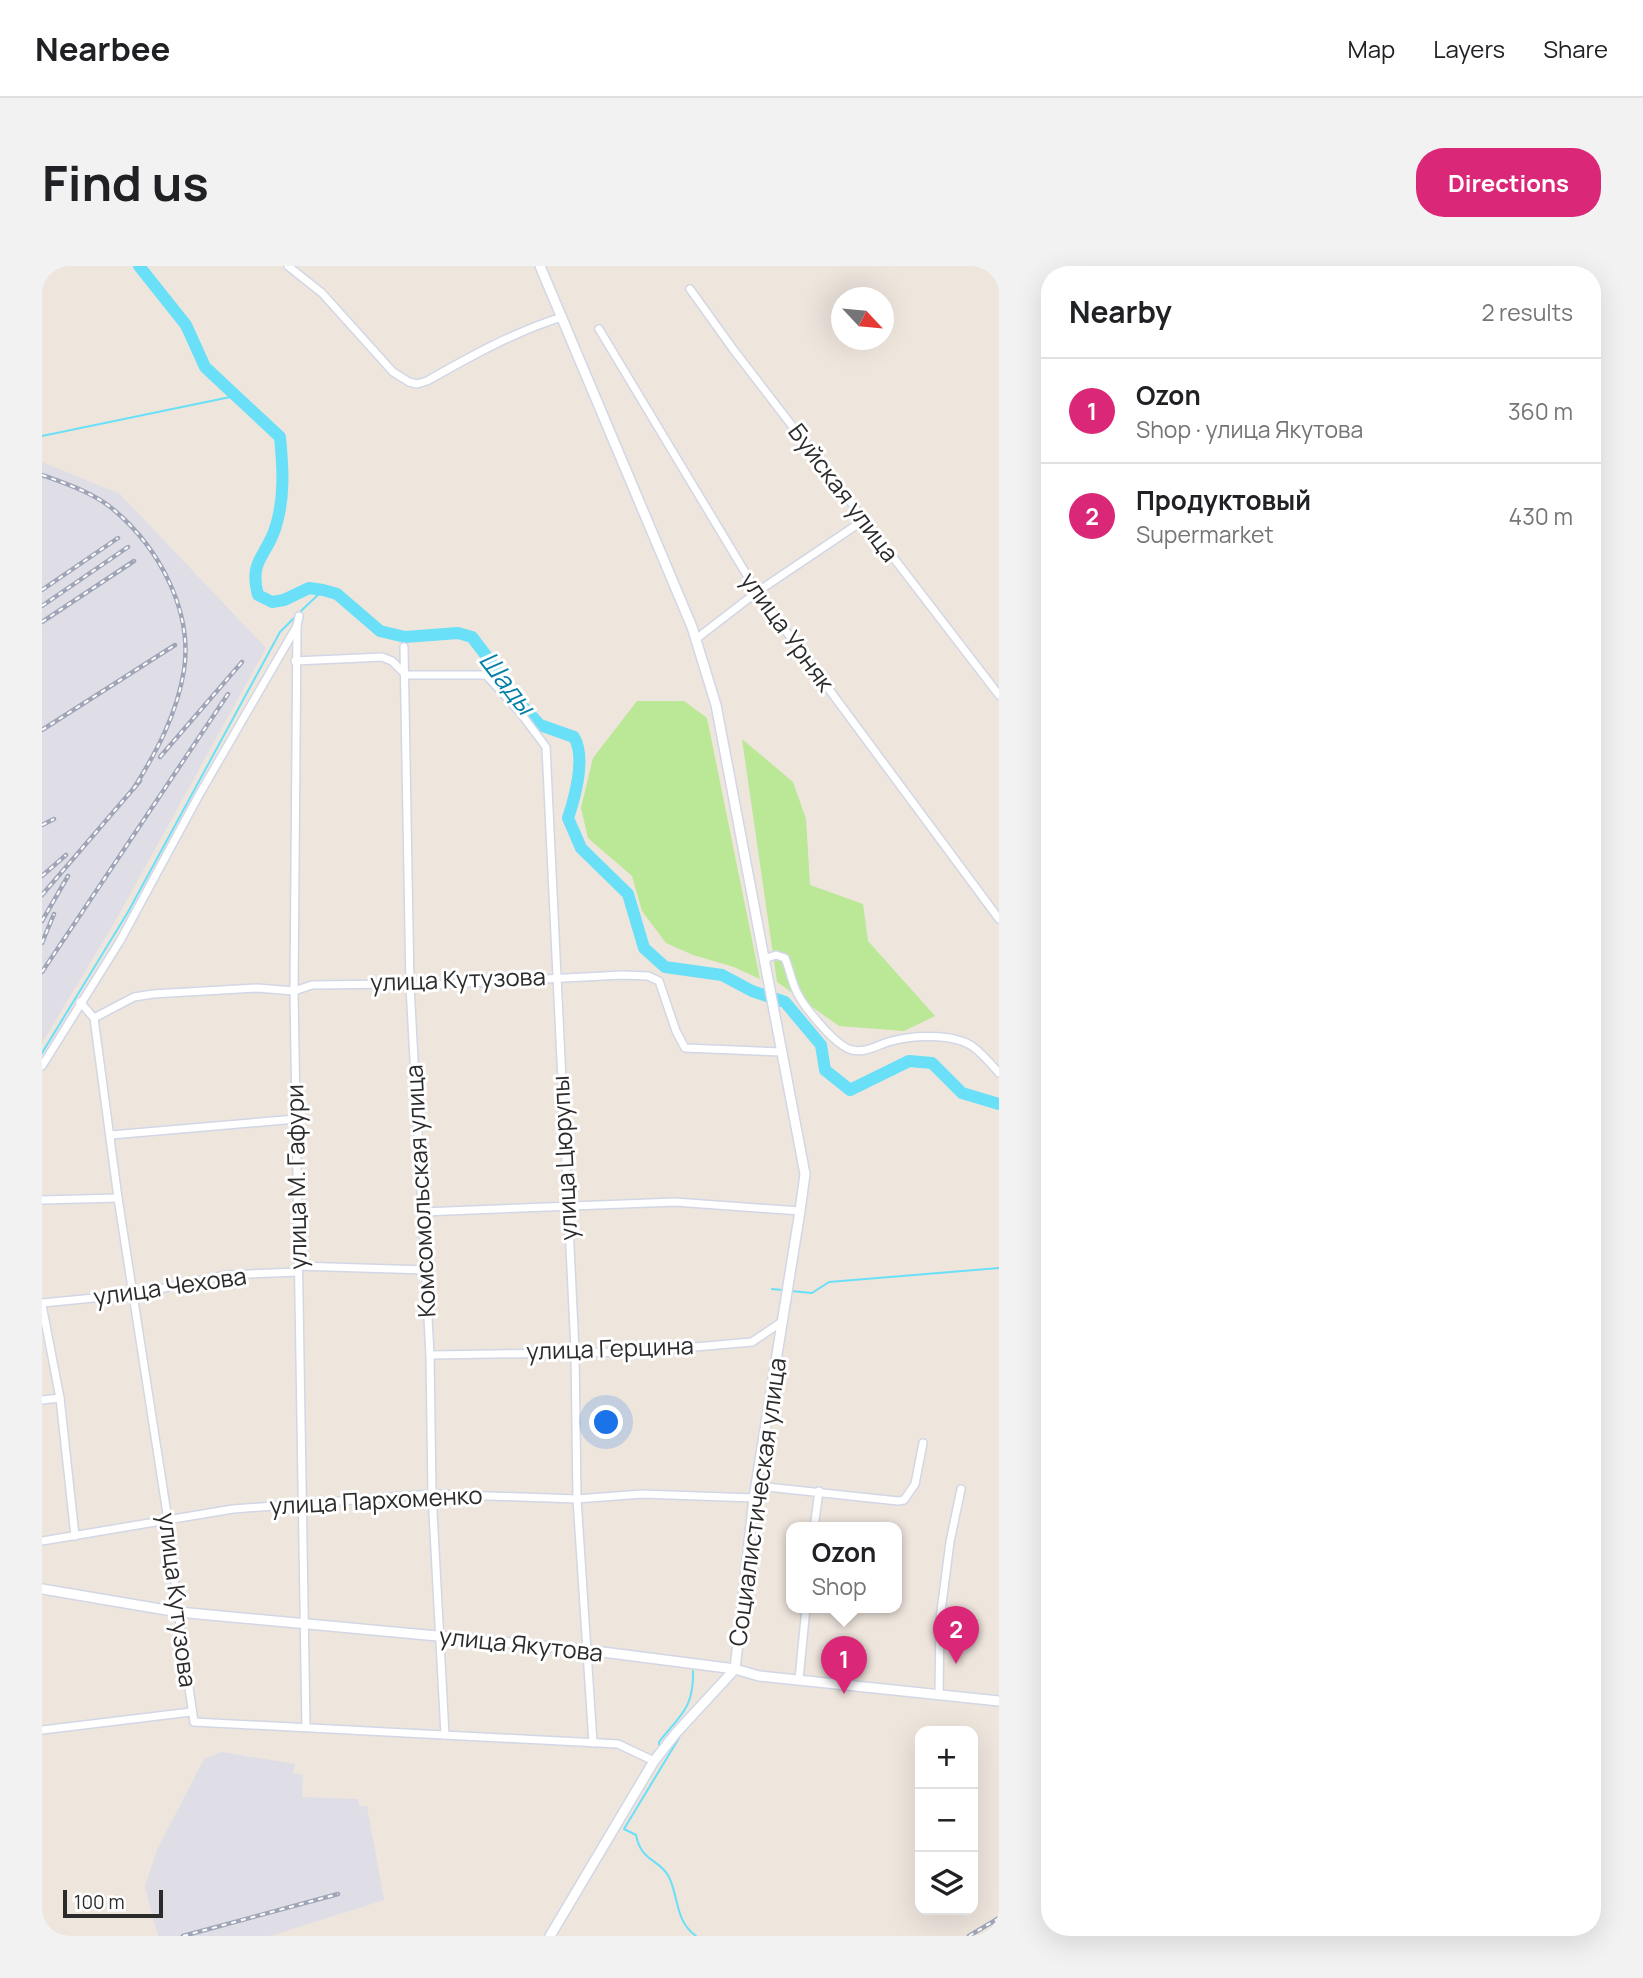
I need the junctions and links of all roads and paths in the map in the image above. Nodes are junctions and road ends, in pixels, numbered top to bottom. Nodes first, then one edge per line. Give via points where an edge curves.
1 (288, 266) edge
2 (540, 266) edge
3 (690, 289) dead end
4 (562, 317) junction
5 (598, 329) dead end
6 (864, 520) junction
7 (757, 592) junction
8 (299, 616) dead end
9 (297, 626) junction
10 (696, 639) junction
11 (404, 647) dead end
12 (295, 661) junction
13 (406, 675) junction
14 (999, 695) edge
15 (999, 919) edge
16 (764, 959) junction
17 (556, 977) junction
18 (410, 986) junction
19 (294, 990) junction
20 (80, 1002) junction
21 (94, 1018) junction
22 (782, 1052) junction
23 (42, 1066) edge
24 (999, 1073) edge
25 (296, 1119) junction
26 (111, 1135) junction
27 (118, 1198) junction
28 (42, 1200) edge
29 (567, 1208) junction
30 (422, 1212) junction
31 (800, 1212) junction
32 (298, 1269) junction
33 (425, 1270) junction
34 (135, 1294) junction
35 (42, 1304) edge
36 (783, 1321) junction
37 (575, 1351) junction
38 (430, 1355) junction
39 (60, 1398) junction
40 (42, 1400) edge
41 (923, 1443) dead end
42 (757, 1486) junction
43 (961, 1489) dead end
44 (819, 1491) junction
45 (432, 1494) junction
46 (754, 1498) junction
47 (578, 1499) junction
48 (301, 1503) junction
49 (168, 1520) junction
50 (815, 1522) edge
51 (75, 1536) junction
52 (42, 1541) edge
53 (42, 1589) edge
54 (178, 1612) junction
55 (806, 1613) edge
56 (305, 1623) junction
57 (440, 1637) junction
58 (587, 1650) junction
59 (735, 1669) junction
60 (799, 1679) junction
61 (939, 1694) junction
62 (999, 1700) edge
63 (191, 1712) junction
64 (306, 1727) junction
65 (42, 1730) edge
66 (445, 1735) junction
67 (593, 1743) junction
68 (654, 1761) junction
69 (999, 1921) edge
70 (550, 1936) edge
71 (992, 1936) edge

1 - 4 street via 322,292 394,372 417,384 503,339
2 - 4 street, Социалистическая улица
3 - 6 street, Буйская улица
4 - 10 street, Социалистическая улица
5 - 7 street, улица Урняк
6 - 7 street
6 - 14 street, Буйская улица
7 - 10 street
7 - 15 street, улица Урняк
8 - 9 street
9 - 12 street, улица М. Гафури
9 - 20 street via 120,940
10 - 16 street, Социалистическая улица via 716,705
11 - 13 street, Комсомольская улица
12 - 13 street via 382,657
12 - 19 street, улица М. Гафури
13 - 17 street, улица Цюрупы via 486,675 546,747
13 - 18 street, Комсомольская улица
16 - 22 street, Социалистическая улица
16 - 24 street via 785,957 796,992 829,1035 844,1046 868,1049 916,1036 960,1041 972,1046
17 - 18 street, улица Кутузова
17 - 22 street, улица Кутузова via 648,976 659,981 685,1048
17 - 29 street, улица Цюрупы
18 - 19 street, улица Кутузова via 312,985
18 - 30 street, Комсомольская улица
19 - 21 street, улица Кутузова via 153,994 134,997
19 - 25 street, улица М. Гафури
20 - 21 street
20 - 23 street
21 - 26 street, улица Кутузова
22 - 31 street, Социалистическая улица via 804,1174
25 - 26 street
25 - 32 street, улица М. Гафури
26 - 27 street, улица Кутузова
27 - 28 street
27 - 34 street, улица Кутузова
29 - 30 street
29 - 31 street via 675,1202
29 - 37 street, улица Цюрупы
30 - 33 street, Комсомольская улица
31 - 36 street, Социалистическая улица
32 - 33 street, улица Чехова
32 - 34 street, улица Чехова via 227,1275
32 - 48 street, улица М. Гафури
33 - 38 street, Комсомольская улица
34 - 35 street, улица Чехова
34 - 49 street, улица Кутузова
35 - 39 street
36 - 37 street, улица Герцина via 752,1342 638,1352
36 - 42 street, Социалистическая улица
37 - 38 street, улица Герцина
37 - 47 street, улица Цюрупы
38 - 45 street, Комсомольская улица
39 - 40 street
39 - 51 street
41 - 44 street via 915,1484 904,1500
42 - 44 street
42 - 46 street, Социалистическая улица
43 - 61 street via 940,1619
44 - 50 street
45 - 47 street, улица Пархоменко
45 - 48 street, улица Пархоменко
45 - 57 street, Комсомольская улица
46 - 47 street, улица Пархоменко via 642,1494
46 - 59 street, Социалистическая улица
47 - 58 street, улица Цюрупы
48 - 49 street, улица Пархоменко
48 - 56 street, улица М. Гафури
49 - 51 street, улица Пархоменко
49 - 54 street, улица Кутузова
51 - 52 street, улица Пархоменко
53 - 54 street, улица Якутова
54 - 56 street, улица Якутова
54 - 63 street, улица Кутузова
55 - 60 street
56 - 57 street, улица Якутова
56 - 64 street, улица М. Гафури
57 - 58 street, улица Якутова
57 - 66 street, Комсомольская улица
58 - 59 street, улица Якутова
58 - 67 street, улица Цюрупы
59 - 60 street, улица Якутова
59 - 68 street, Социалистическая улица
60 - 61 street, улица Якутова
61 - 62 street, улица Якутова
63 - 64 street, улица Кутузова via 194,1722
63 - 65 street
64 - 66 street, улица Кутузова
66 - 67 street, улица Кутузова
67 - 68 street, улица Кутузова via 618,1744
68 - 70 street, Социалистическая улица
69 - 71 street

